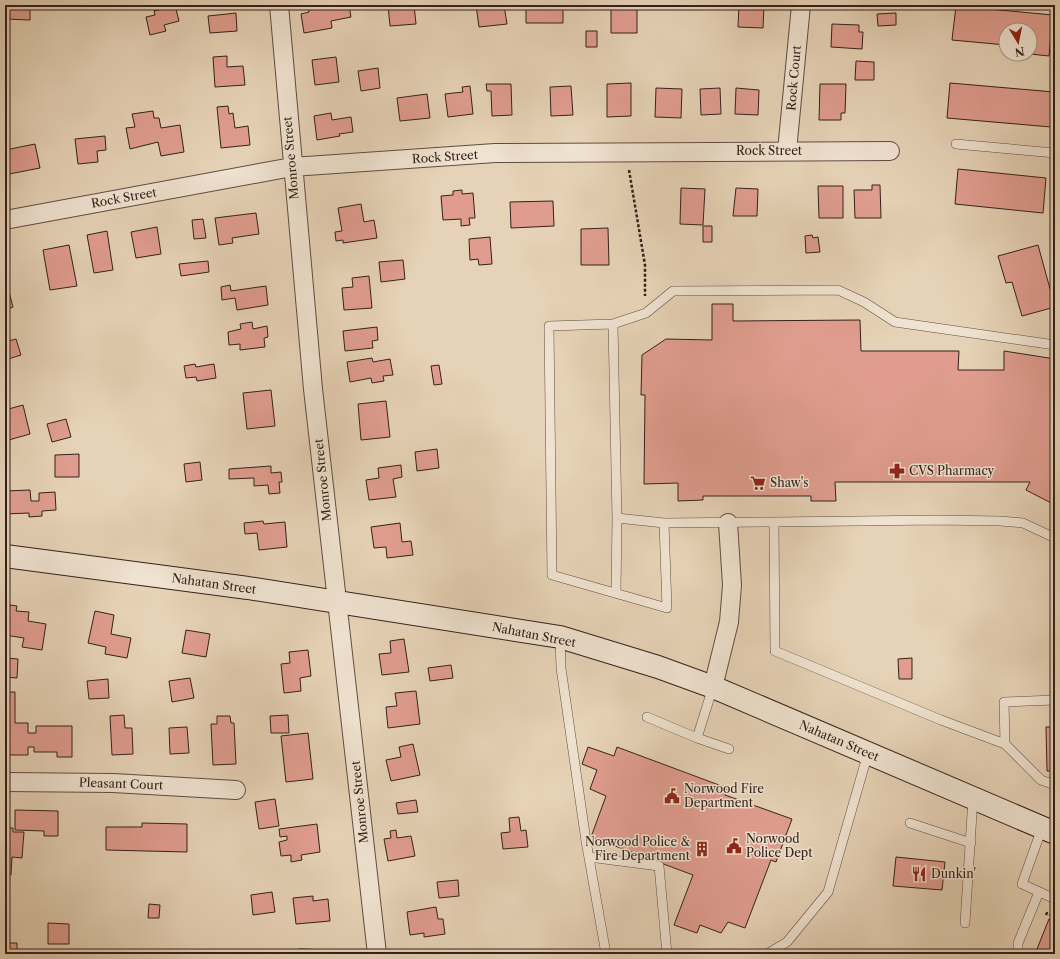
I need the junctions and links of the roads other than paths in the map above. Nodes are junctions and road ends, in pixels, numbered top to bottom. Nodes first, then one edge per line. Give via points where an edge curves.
1 (278, 5) edge
2 (801, 5) edge
3 (956, 144) dead end
4 (787, 151) junction
5 (890, 151) dead end
6 (1055, 153) edge
7 (292, 167) junction
8 (5, 220) edge
9 (614, 324) junction
10 (1055, 345) edge
11 (617, 518) junction
12 (774, 522) junction
13 (664, 523) junction
14 (728, 523) junction
15 (1055, 538) edge
16 (5, 556) edge
17 (616, 593) junction
18 (336, 602) junction
19 (560, 637) junction
20 (713, 687) junction
21 (1055, 700) edge
22 (647, 717) dead end
23 (696, 738) junction
24 (1005, 744) junction
25 (729, 749) dead end
26 (868, 753) junction
27 (5, 782) edge
28 (1055, 785) edge
29 (236, 790) dead end
30 (973, 798) junction
31 (910, 823) dead end
32 (1049, 830) edge
33 (971, 843) junction
34 (589, 857) junction
35 (1039, 892) junction
36 (1055, 899) edge
37 (965, 923) dead end
38 (377, 954) edge
39 (606, 954) edge
40 (667, 954) edge
41 (767, 954) edge
42 (1018, 954) edge

1 - 7 street, Monroe Street
2 - 4 street, Rock Court
3 - 6 lane
4 - 5 street, Rock Street
4 - 7 street, Rock Street via 495,153
7 - 8 street, Rock Street
7 - 18 street, Monroe Street
9 - 10 lane via 646,313 673,291 838,290 864,302 895,322
9 - 11 lane
9 - 17 lane via 549,326 552,575
11 - 13 lane
11 - 17 lane
12 - 14 lane
12 - 15 lane via 1000,521 1023,523
12 - 24 lane via 775,652
13 - 14 lane
13 - 17 lane via 667,608
14 - 20 street via 731,593 725,642
16 - 18 main road, Nahatan Street
18 - 19 main road, Nahatan Street
18 - 38 street, Monroe Street
19 - 20 main road, Nahatan Street
19 - 34 lane via 561,668
20 - 23 lane
20 - 26 main road, Nahatan Street
21 - 24 lane via 1004,702
22 - 23 lane
23 - 25 lane
24 - 28 lane via 1041,780
26 - 30 main road, Nahatan Street
26 - 41 lane via 828,892 787,942
27 - 29 street, Pleasant Court via 113,783
30 - 32 main road, Nahatan Street
30 - 33 lane
31 - 33 lane
32 - 35 lane via 1022,884
33 - 37 lane
34 - 39 lane
34 - 40 lane via 659,866
35 - 36 lane
35 - 42 lane via 1018,942

